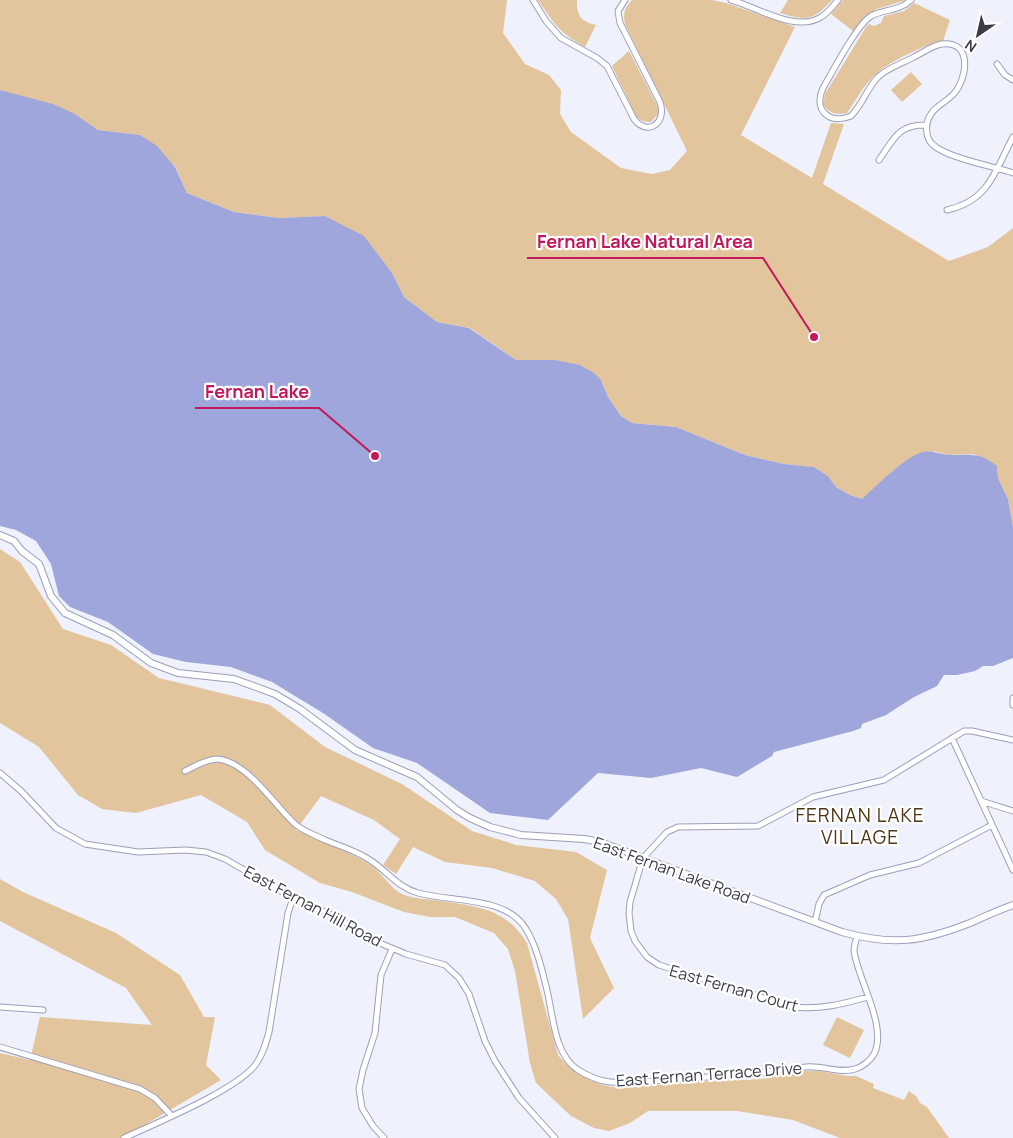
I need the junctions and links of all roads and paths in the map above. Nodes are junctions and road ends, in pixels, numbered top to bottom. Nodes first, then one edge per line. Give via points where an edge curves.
1 (533, 0) edge
2 (625, 0) edge
3 (731, 0) edge
4 (838, 0) edge
5 (911, 0) edge
6 (997, 64) dead end
7 (1013, 80) edge
8 (927, 125) junction
9 (1013, 137) edge
10 (879, 160) dead end
11 (997, 168) junction
12 (1013, 173) edge
13 (947, 210) dead end
14 (0, 535) edge
15 (1013, 698) edge
16 (1013, 705) edge
17 (952, 738) junction
18 (1013, 740) edge
19 (184, 771) dead end
20 (0, 772) edge
21 (981, 802) junction
22 (1013, 811) edge
23 (992, 825) junction
24 (643, 858) junction
25 (1013, 870) edge
26 (293, 898) junction
27 (1013, 905) edge
28 (815, 922) junction
29 (857, 936) junction
30 (392, 949) junction
31 (868, 997) junction
32 (0, 1007) edge
33 (43, 1010) dead end
34 (0, 1047) edge
35 (171, 1115) junction
36 (124, 1138) edge
37 (384, 1138) edge
38 (555, 1138) edge

1 - 2 street via 561,38 607,66 634,119 640,125 650,127 659,122 663,110 620,23 618,11
3 - 4 street via 801,23 820,18
5 - 8 street via 864,22 823,88 820,105 832,119 851,116 883,73 938,45 949,44 963,54 965,72 958,89 930,114
6 - 7 street
8 - 10 street via 905,128
8 - 11 street via 929,140 943,152
9 - 11 street
11 - 12 street
11 - 13 street via 978,197
14 - 24 street, East Fernan Lake Road via 14,541 39,564 51,596 65,614 113,635 150,663 178,673 234,679 275,694 354,750 416,777 457,810 490,827 522,835 592,840
15 - 16 street
17 - 18 street via 966,730
17 - 21 street
17 - 24 street via 884,780 813,797 758,826 673,828
19 - 31 street, East Fernan Terrace Drive via 210,760 227,762 261,787 296,825 366,857 402,886 418,893 468,900 509,913 527,930 532,942 564,1054 574,1066 599,1080 630,1083 751,1074 808,1066 854,1069 870,1059 878,1041
20 - 26 street, East Fernan Hill Road via 56,828 85,844 138,852 206,852 225,859
21 - 22 street
21 - 23 street
23 - 25 street
23 - 28 street via 919,863 870,875 824,895
24 - 28 street, East Fernan Lake Road
24 - 31 street, East Fernan Court via 630,902 629,921 640,949 659,965 794,1007 828,1008
26 - 30 street, East Fernan Hill Road via 336,917
26 - 35 street via 264,1049 255,1065 240,1079
27 - 29 street, East Fernan Lake Road via 928,937 878,940
28 - 29 street, East Fernan Lake Road
29 - 31 street, East Fernan Terrace Drive via 854,951
30 - 37 street via 382,975 375,1033 359,1089 362,1108
30 - 38 street, East Fernan Hill Road via 445,965 459,978 469,994 495,1061 519,1098
32 - 33 street
34 - 35 street via 140,1089 155,1098
35 - 36 street

